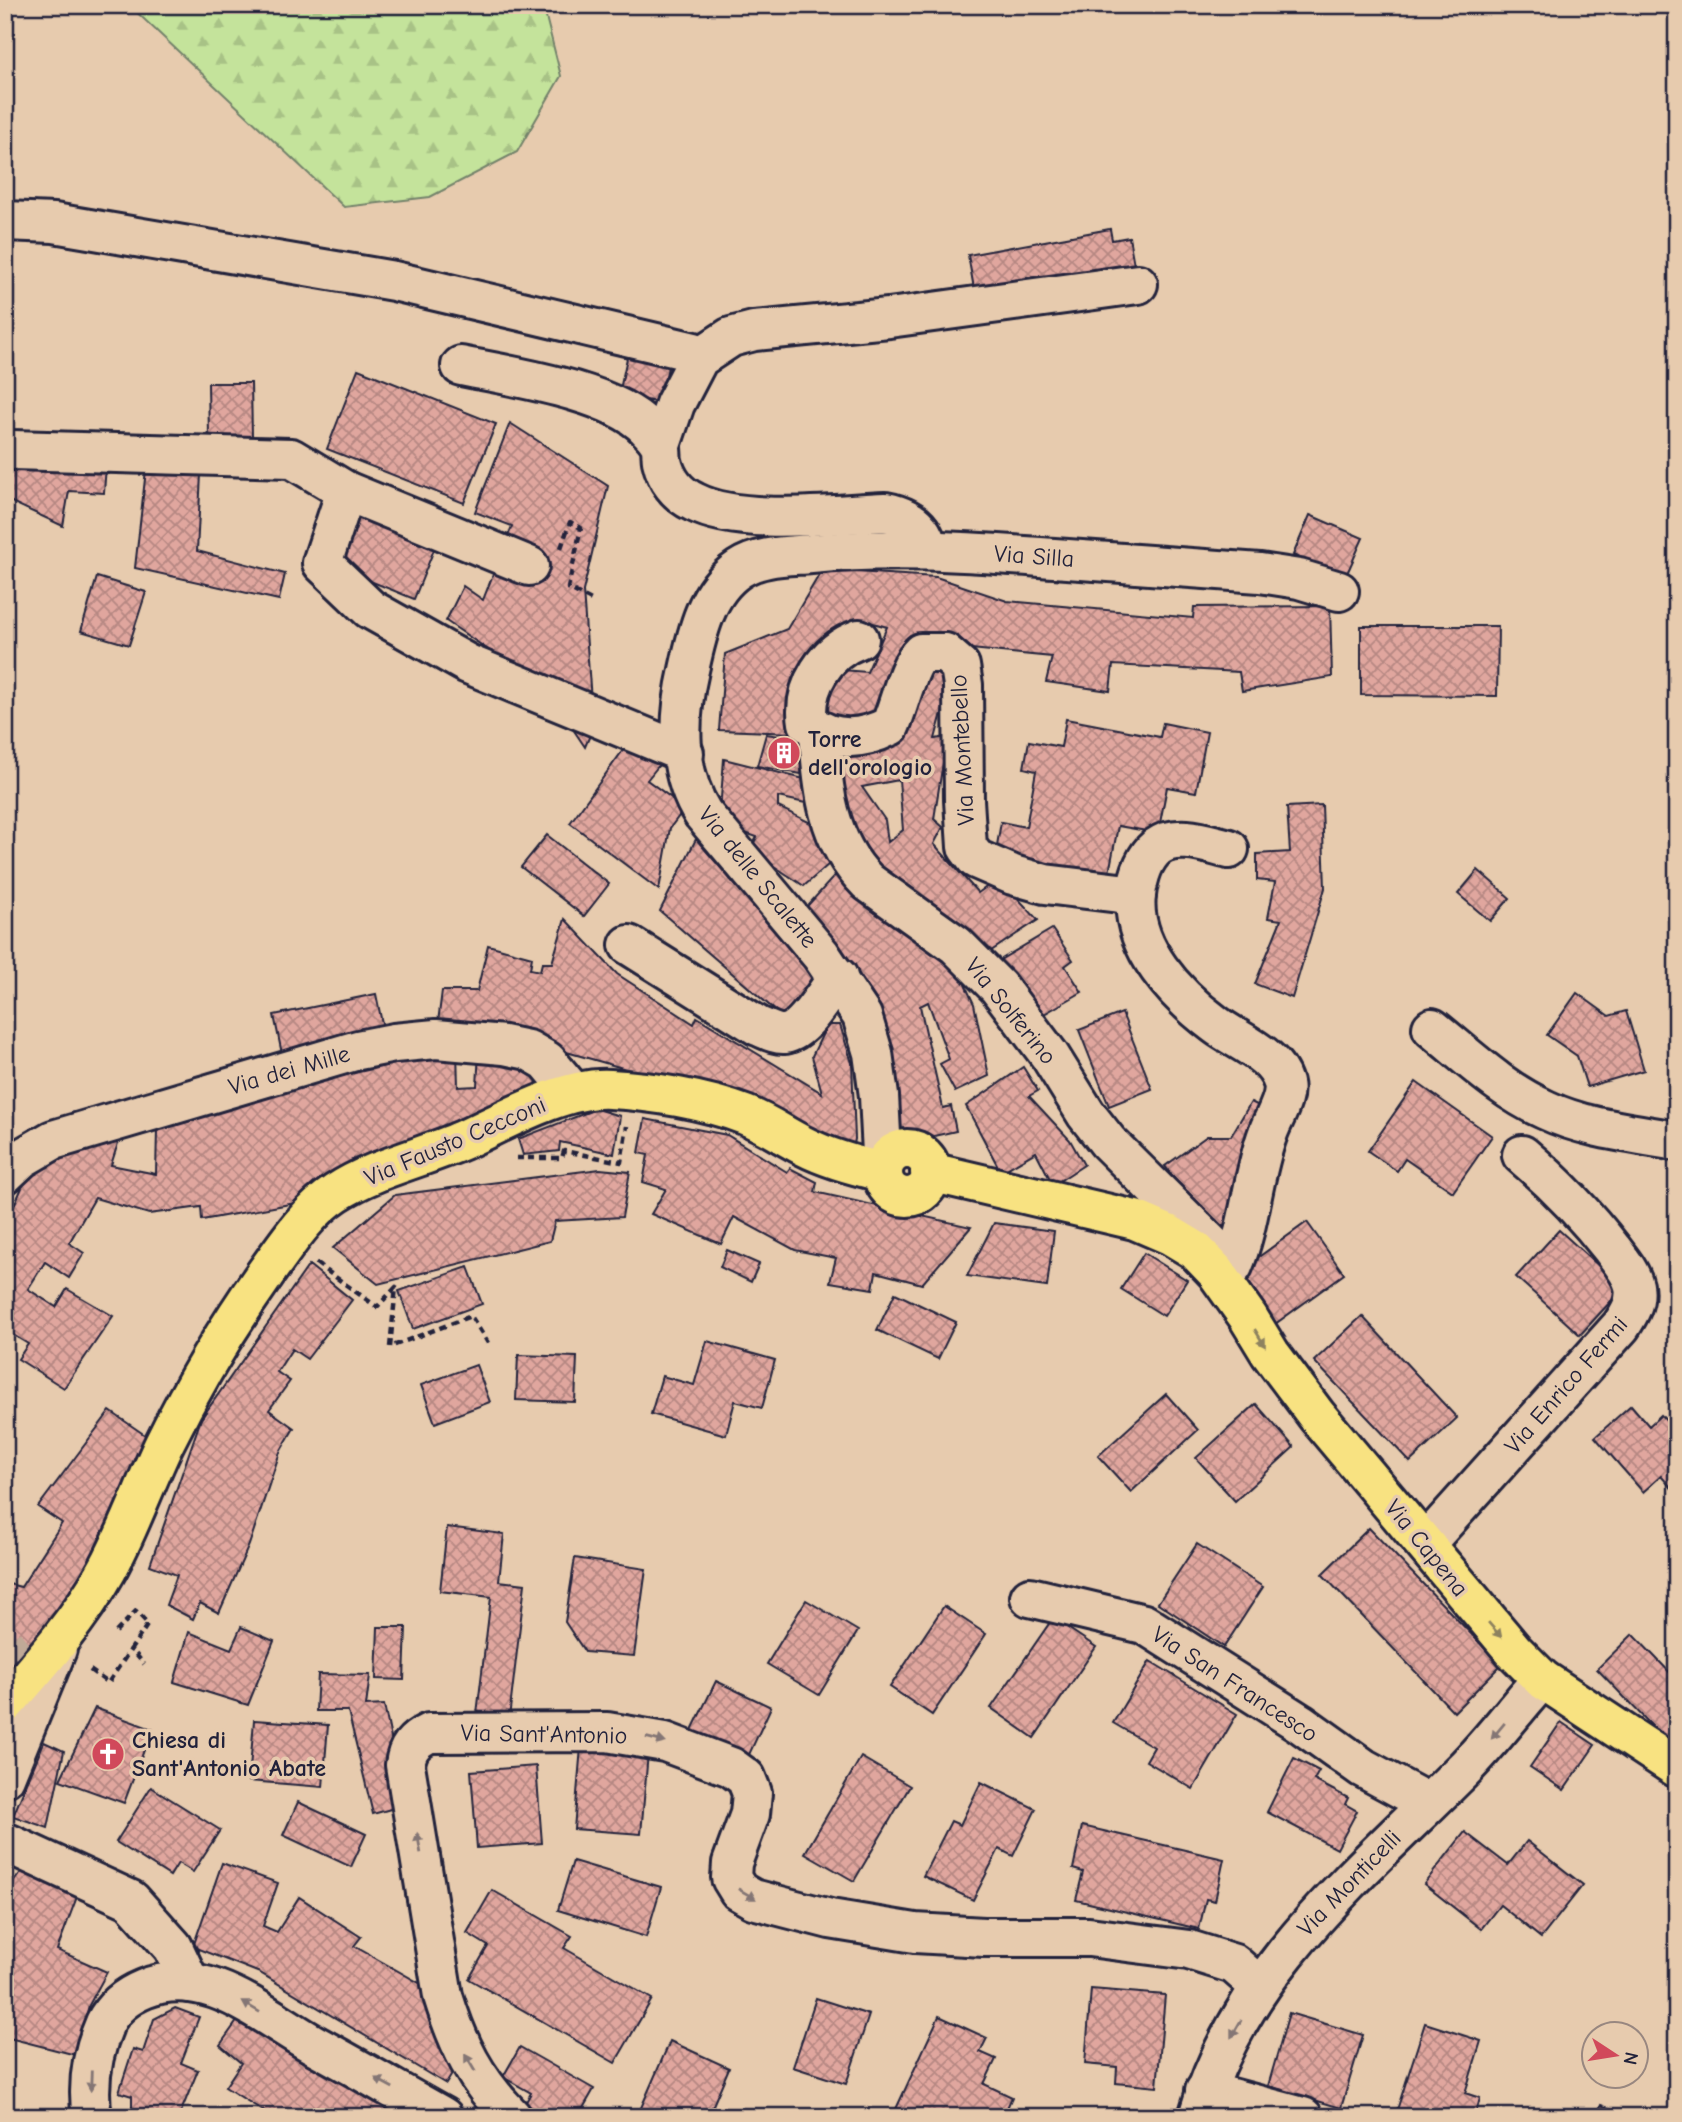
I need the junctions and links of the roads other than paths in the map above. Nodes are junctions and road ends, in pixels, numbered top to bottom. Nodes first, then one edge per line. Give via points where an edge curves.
1 (5, 221) edge
2 (1138, 284) dead end
3 (699, 358) junction
4 (461, 366) dead end
5 (661, 446) junction
6 (12, 450) dead end
7 (346, 491) junction
8 (928, 549) junction
9 (529, 566) dead end
10 (731, 575) joint
11 (1339, 591) dead end
12 (859, 639) dead end
13 (819, 732) junction
14 (684, 754) junction
15 (1229, 849) dead end
16 (1136, 895) junction
17 (629, 945) dead end
18 (838, 977) junction
19 (1432, 1028) dead end
20 (573, 1092) junction
21 (1677, 1141) edge
22 (1522, 1156) dead end
23 (872, 1170) junction
24 (5, 1174) edge
25 (1228, 1274) junction
26 (1426, 1544) junction
27 (1030, 1597) dead end
28 (70, 1626) junction
29 (1542, 1679) junction
30 (5, 1704) edge
31 (1677, 1768) edge
32 (5, 1777) edge
33 (1428, 1803) junction
34 (5, 1842) edge
35 (190, 1983) junction
36 (1261, 1987) junction
37 (1201, 2104) edge
38 (92, 2117) edge
39 (443, 2117) edge
40 (512, 2117) edge
41 (1303, 2117) edge

1 - 3 street via 54,223 394,281 694,352
2 - 3 street via 754,331 731,337
3 - 5 street via 674,404
4 - 5 street via 526,379 607,404 635,417
5 - 8 street via 668,478 678,492 694,502 751,517 885,512 919,528
6 - 7 street via 291,457
7 - 9 street
7 - 14 street via 322,563 370,609 468,664
8 - 10 street, Via Silla via 861,549 765,558
8 - 11 street, Via Silla via 1260,573
10 - 14 street, Via delle Scalette via 709,604 696,641 682,708
12 - 13 street via 824,662 812,687 806,713 808,723
13 - 16 street, Via Montebello via 865,737 890,726 914,660 921,653 945,653 960,666 963,685 967,847 976,859 1045,884
13 - 25 street, Via Solferino via 826,806 834,832 855,869 956,945 998,988 1102,1135
14 - 18 street, Via delle Scalette via 690,790 704,814
15 - 16 street via 1194,841 1165,843 1148,858
16 - 25 street via 1140,931 1161,970 1215,1024 1262,1056 1283,1084 1259,1160 1243,1238
17 - 18 street via 758,1026 777,1033 792,1031 804,1022
18 - 23 street, Via delle Scalette via 862,1016 873,1054 879,1096
19 - 21 street via 1503,1086 1546,1111 1595,1126
20 - 23 main road, Via Fausto Cecconi via 627,1090 721,1107 818,1153
20 - 24 street, Via dei Mille via 547,1061 528,1051 453,1039 394,1043 358,1049 53,1140
20 - 28 main road, Via Fausto Cecconi via 356,1182 319,1206 287,1242 224,1335 164,1444 112,1561
22 - 26 street, Via Enrico Fermi via 1573,1201 1623,1264 1634,1284 1633,1305 1621,1326
23 - 25 main road, Via Capena via 893,1193 907,1197 922,1192 930,1172 1135,1220 1187,1244
25 -> 26 main road, Via Capena via 1292,1384
26 -> 29 main road, Via Capena via 1493,1629
27 - 33 street, Via San Francesco via 1144,1624 1363,1768
28 - 30 main road, Via Fausto Cecconi via 23,1667
28 - 32 street
29 - 31 main road, Via Capena
29 -> 33 street, Via Monticelli
33 - 36 street, Via Monticelli via 1309,1922
34 - 35 street via 131,1900 173,1947
35 -> 38 street via 151,1986 132,1994 112,2012 91,2068
39 -> 35 street via 231,1994
36 -> 37 street, Via Monticelli via 1215,2067
40 -> 36 street, Via Sant'Antonio via 465,2056 443,1996 405,1765 412,1744 429,1733 617,1733 665,1742 731,1767 746,1778 752,1793 731,1878 739,1891 753,1899 830,1919 915,1933 1089,1937 1189,1950 1234,1964
37 - 41 street

